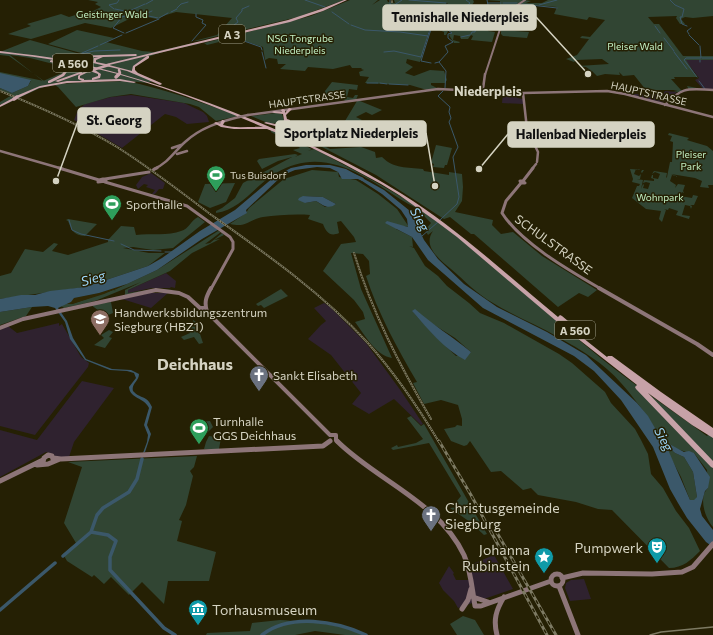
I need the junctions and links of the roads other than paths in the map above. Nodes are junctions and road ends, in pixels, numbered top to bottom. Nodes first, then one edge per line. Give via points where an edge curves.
1 (346, 0) edge
2 (349, 0) edge
3 (525, 0) edge
4 (0, 51) edge
5 (164, 52) junction
6 (21, 54) junction
7 (96, 55) junction
8 (77, 62) junction
9 (62, 65) junction
10 (107, 65) junction
11 (87, 70) junction
12 (138, 74) junction
13 (122, 75) junction
14 (95, 81) junction
15 (49, 83) junction
16 (162, 88) junction
17 (175, 90) junction
18 (482, 90) junction
19 (713, 90) edge
20 (523, 94) junction
21 (386, 96) junction
22 (14, 97) junction
23 (399, 97) dead end
24 (646, 100) junction
25 (668, 102) junction
26 (0, 105) edge
27 (666, 105) junction
28 (662, 108) dead end
29 (677, 108) junction
30 (291, 109) junction
31 (284, 111) junction
32 (274, 112) joint
33 (238, 116) junction
34 (713, 117) edge
35 (258, 121) junction
36 (220, 124) junction
37 (210, 126) joint
38 (283, 133) junction
39 (298, 138) junction
40 (182, 145) junction
41 (172, 148) dead end
42 (0, 151) edge
43 (187, 151) dead end
44 (175, 156) junction
45 (153, 170) dead end
46 (149, 172) dead end
47 (105, 180) junction
48 (437, 218) junction
49 (442, 222) junction
50 (205, 308) junction
51 (0, 328) edge
52 (713, 354) edge
53 (618, 369) junction
54 (713, 431) edge
55 (330, 435) junction
56 (713, 435) edge
57 (336, 440) junction
58 (330, 441) junction
59 (52, 460) junction
60 (44, 461) junction
61 (713, 465) edge
62 (0, 481) edge
63 (713, 544) edge
64 (562, 578) junction
65 (551, 581) junction
66 (559, 586) junction
67 (471, 588) junction
68 (473, 597) junction
69 (504, 597) junction
70 (489, 602) junction
71 (462, 609) dead end
72 (497, 635) edge
73 (578, 635) edge

1 - 5 highway, A 3 via 301,17
2 - 5 highway, A 3 via 297,20
3 - 18 main road via 510,10 502,20
4 - 6 highway, A 560
5 - 7 highway
5 - 10 highway, A 3
5 - 12 highway via 137,63 133,69
6 - 7 highway via 67,57
6 - 8 highway, A 560
6 - 9 highway
6 - 13 highway, A 560 via 76,63
7 - 8 highway
8 - 13 highway
8 - 14 highway, bridge via 119,70 120,74 116,77
8 - 17 highway, A 560
9 - 11 highway via 96,71 101,75 90,80 79,79
9 - 15 highway via 67,67 67,72
10 - 11 highway, A 3, bridge
10 - 12 highway via 115,58 103,56 94,60 97,64
11 - 15 highway, A 3
12 - 17 highway
13 - 16 highway, A 560
14 - 15 highway
14 - 16 highway via 126,81
15 - 22 highway, A 3
15 - 22 highway, A 3
16 - 33 highway, A 560
17 - 35 highway, A 560
18 - 20 main road, HAUPTSTRASSE
18 - 21 main road, HAUPTSTRASSE via 447,88
19 - 25 main road via 680,92
20 - 24 main road, HAUPTSTRASSE via 607,91
20 - 52 main road, SCHULSTRASSE via 527,129 538,152 536,163 502,206 506,222 553,258 629,306
21 - 23 main road
21 - 30 main road, HAUPTSTRASSE
22 - 26 highway, A 3
24 - 27 main road, HAUPTSTRASSE
24 - 28 main road via 661,105
25 - 27 main road
25 - 29 main road
27 - 29 main road, HAUPTSTRASSE
29 - 34 main road, HAUPTSTRASSE
30 - 31 highway
30 - 31 main road, HAUPTSTRASSE
31 - 32 highway
31 - 35 highway via 286,120 282,124 272,125
31 - 39 highway via 288,118 289,130
32 - 33 main road, HAUPTSTRASSE, bridge
33 - 36 main road, HAUPTSTRASSE
33 - 36 highway via 246,120 242,126 232,128
33 - 38 highway, A 560
35 - 39 highway, A 560
36 - 37 highway
36 - 38 highway via 231,129 264,128
37 - 40 main road
38 - 48 highway, A 560 via 372,177
39 - 48 highway, A 560 via 374,176
40 - 41 main road
40 - 44 main road
42 - 47 main road via 100,180 99,182
43 - 44 main road
44 - 45 main road
46 - 47 main road
47 - 50 main road via 182,204 232,239 232,249 208,294
48 - 49 highway, A 560
49 - 53 highway, A 560
49 - 54 highway, A 560 via 597,347
50 - 51 main road via 200,308 180,293 156,290 23,319
50 - 55 main road via 211,318
53 - 56 highway, A 560
53 - 61 highway
55 - 57 main road via 336,435
55 - 58 main road
57 - 58 main road
57 - 67 main road via 360,461 417,501 452,535 462,551
58 - 59 main road via 323,446
59 - 60 main road
59 - 60 main road via 52,456 48,455
60 - 62 main road
63 - 64 main road via 689,569 673,573 583,573
64 - 65 main road via 553,574
64 - 66 main road via 563,583
65 - 66 main road
65 - 69 main road
66 - 73 main road
67 - 68 main road
67 - 71 main road
68 - 70 main road
68 - 70 main road via 475,606
69 - 70 main road
69 - 72 main road via 494,616

